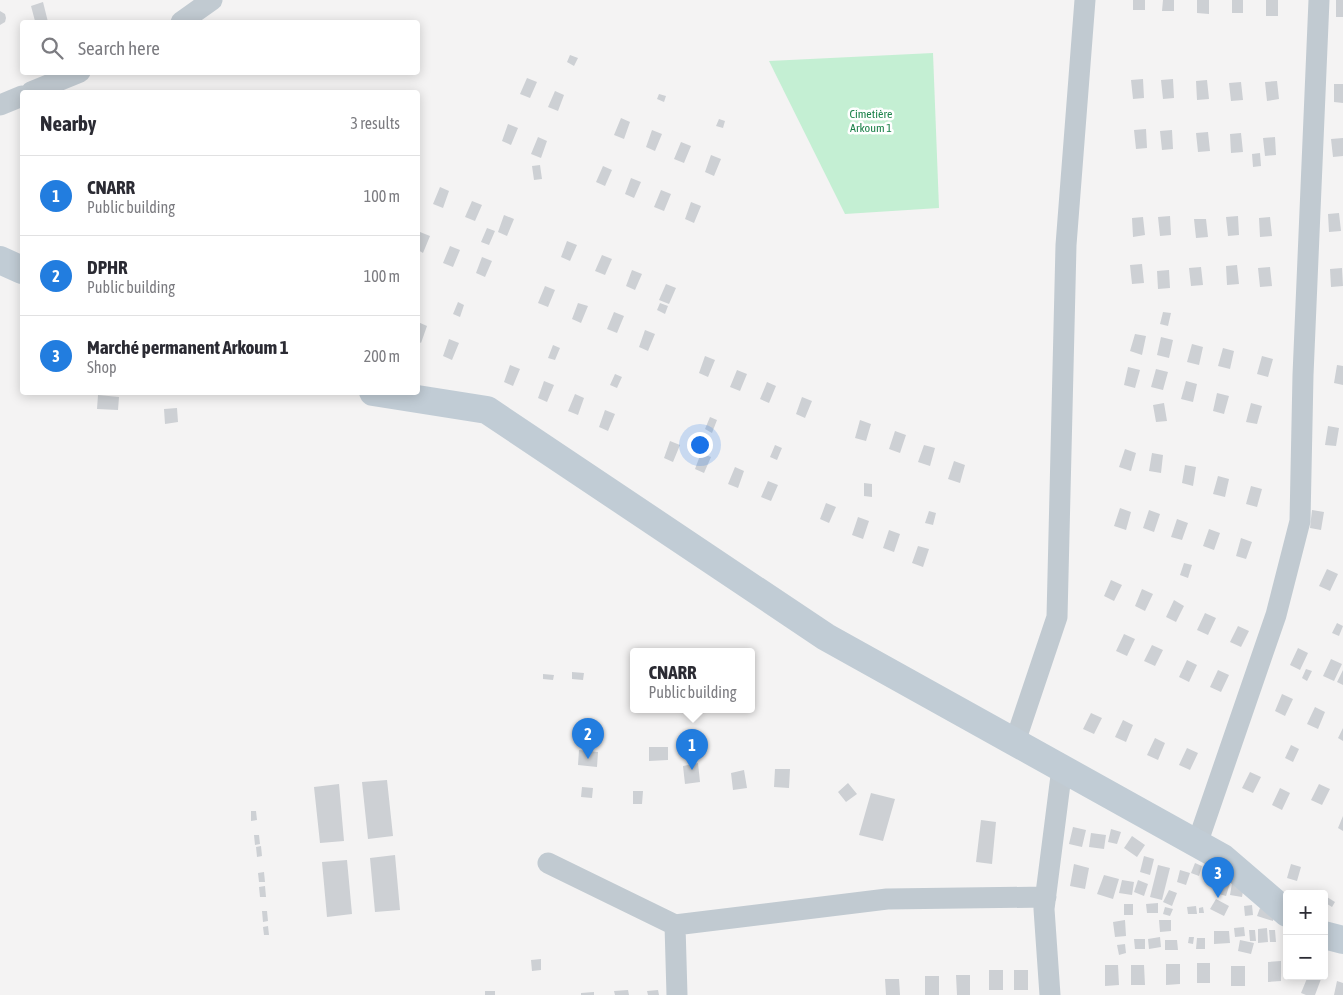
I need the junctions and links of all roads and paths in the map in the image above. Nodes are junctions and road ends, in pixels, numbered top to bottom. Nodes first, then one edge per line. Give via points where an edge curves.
1 (212, 0) edge
2 (1084, 0) edge
3 (1319, 0) edge
4 (184, 20) edge
5 (73, 75) edge
6 (37, 90) edge
7 (20, 97) edge
8 (0, 106) edge
9 (0, 260) edge
10 (20, 269) edge
11 (392, 395) edge
12 (1016, 742) junction
13 (1062, 768) junction
14 (1197, 844) junction
15 (548, 863) dead end
16 (1046, 897) junction
17 (1283, 910) edge
18 (675, 925) junction
19 (1328, 936) edge
20 (1343, 940) edge
21 (677, 995) edge
22 (1050, 995) edge

1 - 4 street
2 - 12 street via 1066,245 1057,617
3 - 14 street via 1300,521 1276,615
5 - 6 street
7 - 8 street
9 - 10 main road
11 - 12 main road via 487,410 826,637
12 - 13 main road
13 - 14 main road
13 - 16 street
14 - 17 main road via 1223,858
15 - 18 street
16 - 18 street via 887,899
16 - 22 street
18 - 21 street
19 - 20 main road

